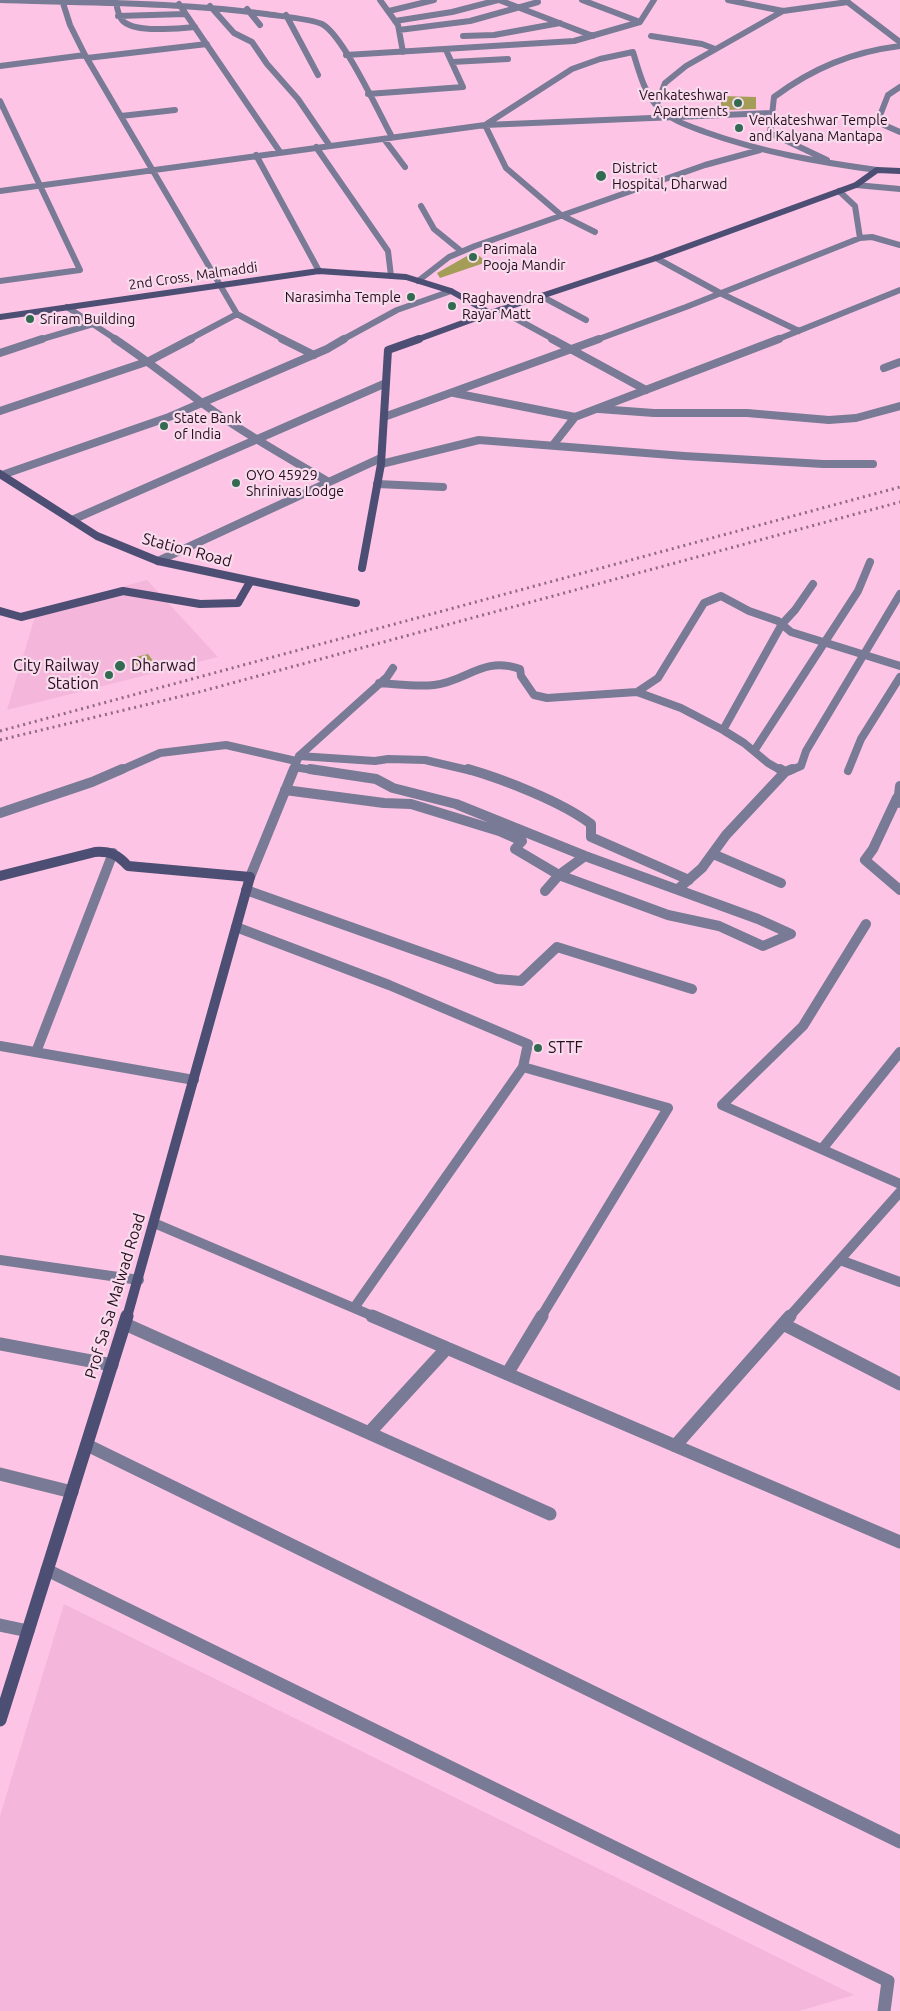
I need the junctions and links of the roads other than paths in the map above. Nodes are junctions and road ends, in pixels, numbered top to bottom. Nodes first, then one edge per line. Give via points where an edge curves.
1 (0, 0) edge
2 (381, 0) edge
3 (434, 0) edge
4 (498, 0) edge
5 (582, 0) edge
6 (654, 0) edge
7 (728, 0) edge
8 (135, 1) edge
9 (847, 1) edge
10 (116, 2) junction
11 (538, 2) dead end
12 (63, 3) junction
13 (179, 4) junction
14 (210, 6) junction
15 (521, 8) junction
16 (247, 9) junction
17 (389, 11) junction
18 (783, 11) junction
19 (185, 14) junction
20 (286, 15) junction
21 (118, 16) junction
22 (395, 21) junction
23 (640, 22) junction
24 (560, 23) junction
25 (260, 25) dead end
26 (195, 27) junction
27 (399, 30) junction
28 (463, 36) dead end
29 (593, 36) junction
30 (651, 36) dead end
31 (207, 44) junction
32 (900, 44) edge
33 (446, 50) junction
34 (715, 50) junction
35 (403, 52) junction
36 (346, 55) junction
37 (86, 56) junction
38 (508, 59) dead end
39 (452, 62) junction
40 (0, 66) edge
41 (318, 75) dead end
42 (900, 87) edge
43 (368, 94) junction
44 (0, 101) edge
45 (657, 104) junction
46 (175, 110) dead end
47 (771, 113) junction
48 (121, 116) junction
49 (672, 118) junction
50 (485, 125) junction
51 (900, 132) edge
52 (392, 137) junction
53 (384, 139) junction
54 (330, 146) junction
55 (316, 147) junction
56 (760, 150) junction
57 (280, 152) junction
58 (256, 155) junction
59 (834, 164) junction
60 (405, 167) dead end
61 (152, 169) junction
62 (877, 170) junction
63 (900, 171) edge
64 (42, 185) junction
65 (856, 185) junction
66 (900, 189) edge
67 (0, 191) edge
68 (839, 191) junction
69 (422, 206) dead end
70 (561, 215) junction
71 (596, 232) dead end
72 (860, 238) junction
73 (900, 245) edge
74 (461, 251) junction
75 (656, 258) junction
76 (318, 271) junction
77 (391, 276) junction
78 (0, 281) edge
79 (418, 281) junction
80 (220, 284) junction
81 (900, 290) edge
82 (451, 291) junction
83 (722, 294) junction
84 (542, 296) junction
85 (67, 307) junction
86 (500, 310) junction
87 (237, 314) junction
88 (490, 314) junction
89 (0, 317) edge
90 (586, 320) dead end
91 (93, 324) junction
92 (799, 331) junction
93 (572, 349) junction
94 (0, 353) edge
95 (314, 355) junction
96 (149, 361) junction
97 (900, 362) edge
98 (884, 368) dead end
99 (386, 383) junction
100 (646, 390) junction
101 (452, 393) junction
102 (202, 403) junction
103 (900, 406) edge
104 (597, 409) junction
105 (0, 411) edge
106 (384, 417) junction
107 (576, 417) junction
108 (257, 440) junction
109 (553, 445) junction
110 (381, 461) junction
111 (873, 464) dead end
112 (1, 474) edge
113 (329, 482) junction
114 (377, 484) junction
115 (443, 487) dead end
116 (72, 520) junction
117 (158, 561) junction
118 (870, 562) dead end
119 (362, 568) dead end
120 (250, 582) junction
121 (813, 584) dead end
122 (900, 594) edge
123 (356, 603) dead end
124 (0, 611) edge
125 (782, 624) junction
126 (823, 643) junction
127 (863, 656) junction
128 (900, 666) edge
129 (393, 668) dead end
130 (900, 676) edge
131 (379, 683) junction
132 (637, 692) junction
133 (723, 730) junction
134 (754, 751) junction
135 (296, 761) junction
136 (786, 772) junction
137 (848, 772) dead end
138 (900, 786) edge
139 (284, 790) junction
140 (899, 804) edge
141 (0, 813) edge
142 (114, 853) junction
143 (713, 854) junction
144 (585, 856) junction
145 (559, 875) junction
146 (0, 876) edge
147 (250, 877) junction
148 (689, 880) junction
149 (896, 882) edge
150 (781, 884) dead end
151 (678, 889) junction
152 (246, 890) junction
153 (900, 890) edge
154 (545, 891) dead end
155 (866, 924) dead end
156 (236, 927) junction
157 (692, 989) dead end
158 (0, 1046) edge
159 (36, 1052) junction
160 (900, 1052) edge
161 (523, 1068) junction
162 (194, 1080) junction
163 (822, 1149) junction
164 (900, 1184) edge
165 (900, 1192) edge
166 (154, 1223) junction
167 (0, 1260) edge
168 (840, 1260) junction
169 (139, 1280) junction
170 (900, 1282) edge
171 (354, 1308) junction
172 (125, 1324) junction
173 (783, 1324) junction
174 (0, 1344) edge
175 (447, 1348) junction
176 (112, 1365) junction
177 (507, 1374) junction
178 (900, 1384) edge
179 (370, 1433) junction
180 (87, 1445) junction
181 (675, 1446) junction
182 (0, 1474) edge
183 (72, 1492) junction
184 (550, 1514) dead end
185 (900, 1542) edge
186 (47, 1570) junction
187 (0, 1625) edge
188 (28, 1631) junction
189 (0, 1720) edge
190 (900, 1842) edge
191 (881, 2010) edge

1 - 12 street
2 - 17 street
3 - 17 street
4 - 15 street
4 - 22 street via 452,12
5 - 23 street
6 - 23 street
7 - 18 street
8 - 10 street
8 - 13 street
9 - 18 street
9 - 32 street
10 - 12 street
10 - 21 street
11 - 15 street
12 - 37 street
13 - 14 street
13 - 19 street
14 - 16 street
14 - 54 street via 234,33 252,42 298,99
15 - 24 street
15 - 27 street via 454,25
16 - 20 street
16 - 25 street
17 - 22 street
18 - 34 street
19 - 21 street
19 - 26 street
20 - 36 street via 322,24 330,30
20 - 41 street
21 - 26 street via 126,25 137,28
22 - 27 street
23 - 29 street
24 - 28 street via 494,35
24 - 29 street
26 - 31 street
27 - 35 street
29 - 33 street via 547,44
30 - 34 street via 702,44
31 - 37 street
31 - 57 street
32 - 47 street via 855,53 798,78 774,97
33 - 35 street
33 - 39 street
34 - 45 street via 686,66 665,83
35 - 36 street
36 - 43 street
37 - 40 street
37 - 48 street
38 - 39 street
39 - 43 street via 463,88
42 - 51 street via 885,100 879,118 884,125
43 - 52 street
44 - 64 street
45 - 49 street
45 - 50 street via 643,87 634,52 572,69
46 - 48 street
47 - 49 street
47 - 59 street via 770,133
48 - 61 street
49 - 50 street
49 - 56 street
50 - 52 street
50 - 70 street via 506,168
52 - 53 street
53 - 54 street
53 - 60 street
54 - 55 street
55 - 57 street
55 - 77 street via 388,251
56 - 59 street
56 - 70 street via 705,165
57 - 58 street
58 - 61 street
58 - 76 street
59 - 62 street
61 - 64 street
61 - 80 street
62 - 63 street
62 - 65 street
64 - 67 street
64 - 78 street via 80,270
65 - 66 street
65 - 68 street
68 - 72 street via 856,206
68 - 75 street
69 - 74 street via 434,229
70 - 71 street
70 - 74 street
72 - 73 street via 872,237
72 - 83 street
74 - 79 street
75 - 83 street
75 - 84 street
76 - 77 street, 2nd Cross, Malmaddi
76 - 80 street, 2nd Cross, Malmaddi
77 - 79 street, 2nd Cross, Malmaddi
79 - 82 street, 2nd Cross, Malmaddi
80 - 85 street, 2nd Cross, Malmaddi
80 - 87 street
81 - 92 street
82 - 88 street, 2nd Cross, Malmaddi
82 - 95 street via 397,310
83 - 92 street
83 - 93 street
84 - 86 street
84 - 90 street
85 - 89 street, 2nd Cross, Malmaddi
85 - 91 street
86 - 88 street
86 - 93 street
87 - 95 street
87 - 96 street
88 - 99 street via 388,350
91 - 94 street
91 - 96 street
92 - 100 street
93 - 100 street
93 - 101 street
95 - 102 street
96 - 102 street
96 - 105 street
97 - 98 street
99 - 106 street
99 - 108 street
100 - 104 street
101 - 106 street
101 - 107 street
102 - 108 street
102 - 112 street
103 - 104 street via 866,417 842,420
104 - 107 street
106 - 110 street
107 - 109 street
108 - 113 street
108 - 116 street
109 - 110 street via 479,440
109 - 111 street via 684,456
110 - 113 street
110 - 114 street
112 - 116 street, Station Road
113 - 117 street
114 - 115 street
114 - 119 street
116 - 117 street, Station Road via 97,536
117 - 120 street, Station Road
118 - 126 street via 858,591
120 - 123 street, Station Road
120 - 124 street via 238,603 200,604 123,591 21,617
121 - 125 street
122 - 127 street
125 - 126 street via 791,632
125 - 132 street via 721,596 704,603 658,678
125 - 133 street
126 - 127 street
126 - 134 street
127 - 128 street
127 - 136 street via 800,766
129 - 131 street
130 - 137 street via 861,739
131 - 132 street via 435,685 450,682 477,668 507,663 520,669 534,695 547,698
131 - 135 street
132 - 133 street via 681,708
133 - 134 street
134 - 136 street
135 - 139 street
135 - 141 street via 226,745 160,753 92,782
135 - 144 street via 376,779 393,788 456,804
135 - 148 street via 418,759 488,776 578,814 591,824 591,837
136 - 143 street via 726,835
138 - 140 street
139 - 145 street via 411,804 441,813 522,841 515,849
139 - 147 street
140 - 149 street via 896,798 865,860
142 - 146 street via 82,854
142 - 147 street via 128,866
142 - 159 street
143 - 148 street
143 - 150 street
144 - 145 street
144 - 151 street
145 - 151 street via 668,915 719,926 763,946 792,934
145 - 154 street
147 - 152 street, Prof Sa Sa Malwad Road
148 - 151 street
149 - 153 street
152 - 156 street, Prof Sa Sa Malwad Road
152 - 157 street via 498,979 521,981 557,947
155 - 163 street via 803,1026 722,1105
156 - 161 street via 389,985 528,1044
156 - 162 street, Prof Sa Sa Malwad Road
158 - 159 street
159 - 162 street
160 - 163 street
161 - 171 street
161 - 177 street via 668,1108
162 - 166 street, Prof Sa Sa Malwad Road
163 - 164 street
165 - 168 street
166 - 169 street, Prof Sa Sa Malwad Road
166 - 171 street
167 - 169 street
168 - 170 street
168 - 173 street
169 - 172 street, Prof Sa Sa Malwad Road
171 - 175 street
172 - 176 street, Prof Sa Sa Malwad Road
172 - 179 street
173 - 178 street
173 - 181 street
174 - 176 street
175 - 177 street
175 - 179 street
176 - 180 street, Prof Sa Sa Malwad Road
177 - 181 street
179 - 184 street
180 - 183 street, Prof Sa Sa Malwad Road
180 - 190 street
181 - 185 street
182 - 183 street
183 - 186 street, Prof Sa Sa Malwad Road
186 - 188 street, Prof Sa Sa Malwad Road
186 - 191 street via 888,1981
187 - 188 street
188 - 189 street, Prof Sa Sa Malwad Road

